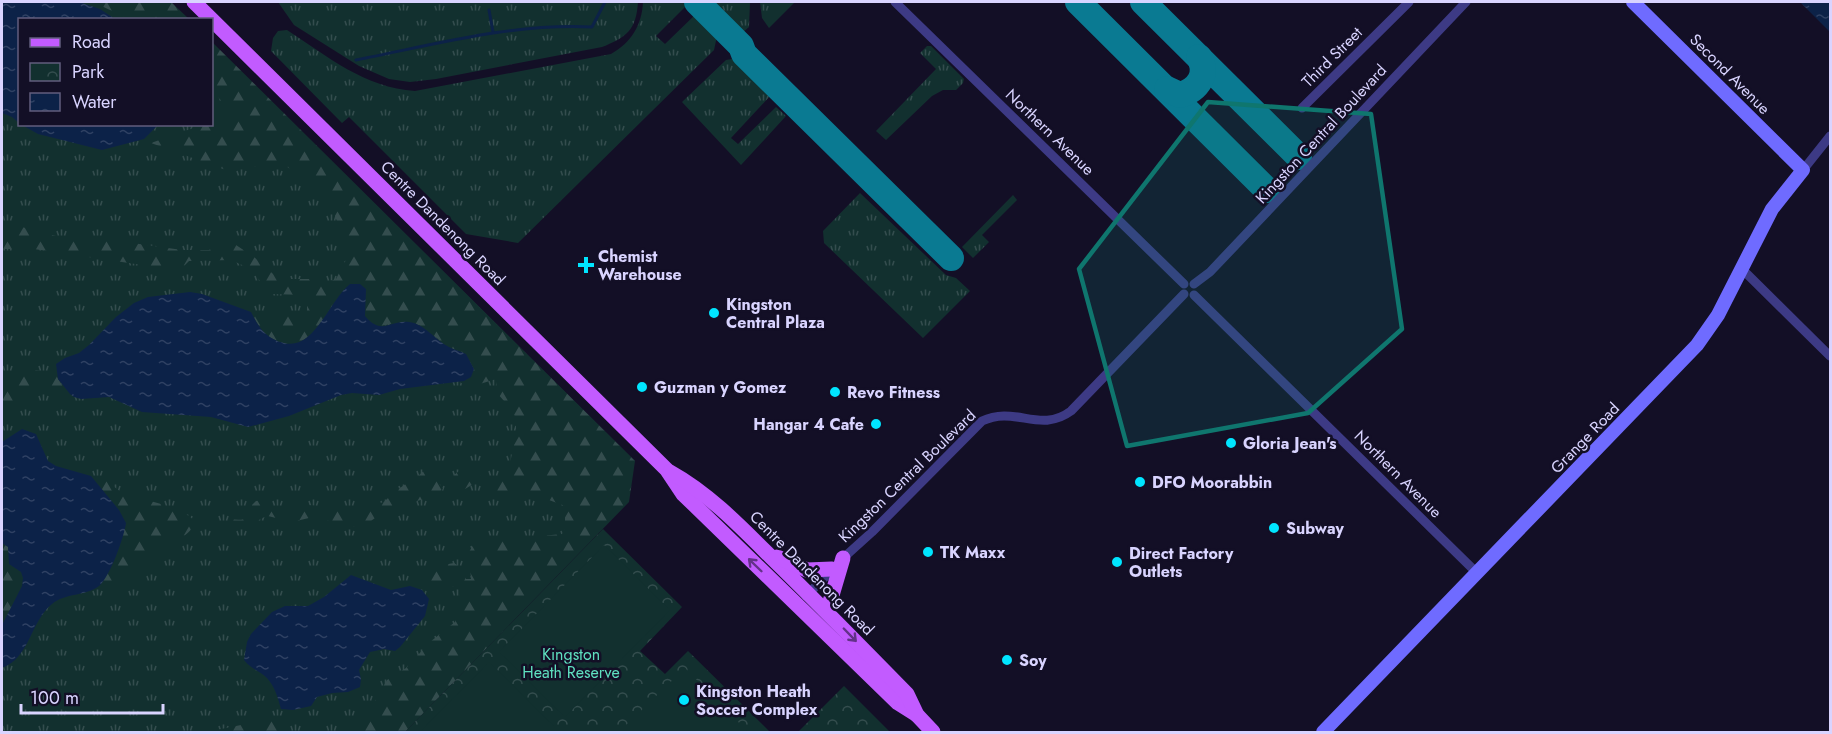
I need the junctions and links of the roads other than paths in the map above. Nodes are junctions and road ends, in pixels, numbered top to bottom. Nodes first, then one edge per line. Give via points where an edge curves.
1 (194, 2) edge
2 (895, 2) edge
3 (1409, 2) edge
4 (1466, 2) edge
5 (1634, 2) edge
6 (210, 18) edge
7 (213, 21) edge
8 (1302, 108) dead end
9 (1830, 136) edge
10 (1803, 170) junction
11 (1743, 270) junction
12 (1187, 291) junction
13 (1830, 356) edge
14 (667, 470) junction
15 (766, 552) junction
16 (837, 564) junction
17 (1478, 574) junction
18 (803, 599) junction
19 (827, 612) junction
20 (917, 715) junction
21 (933, 732) edge
22 (1323, 732) edge

1 - 6 main road, Centre Dandenong Road
2 - 12 street, Northern Avenue
3 - 8 street, Third Street
4 - 12 street, Kingston Central Boulevard via 1210,272 1194,284 1188,282
5 - 10 main road, Second Avenue
7 - 14 main road, Centre Dandenong Road
9 - 10 street, Grange Road
10 - 11 main road, Grange Road via 1772,209
11 - 13 street
11 - 17 main road, Grange Road via 1697,345
12 - 16 street, Kingston Central Boulevard via 1067,414 1044,421 1002,415 982,422
12 - 17 street, Northern Avenue
14 - 15 main road, Centre Dandenong Road via 691,483
18 -> 14 main road, Centre Dandenong Road via 683,494
15 - 16 main road via 807,570
15 - 18 main road, Centre Dandenong Road
16 - 18 street, Kingston Central Boulevard
16 - 19 main road
17 - 22 main road, Grange Road
18 - 19 main road, Centre Dandenong Road
18 - 20 main road, Centre Dandenong Road via 898,703
19 -> 20 main road, Centre Dandenong Road via 907,694
20 - 21 main road, Centre Dandenong Road

